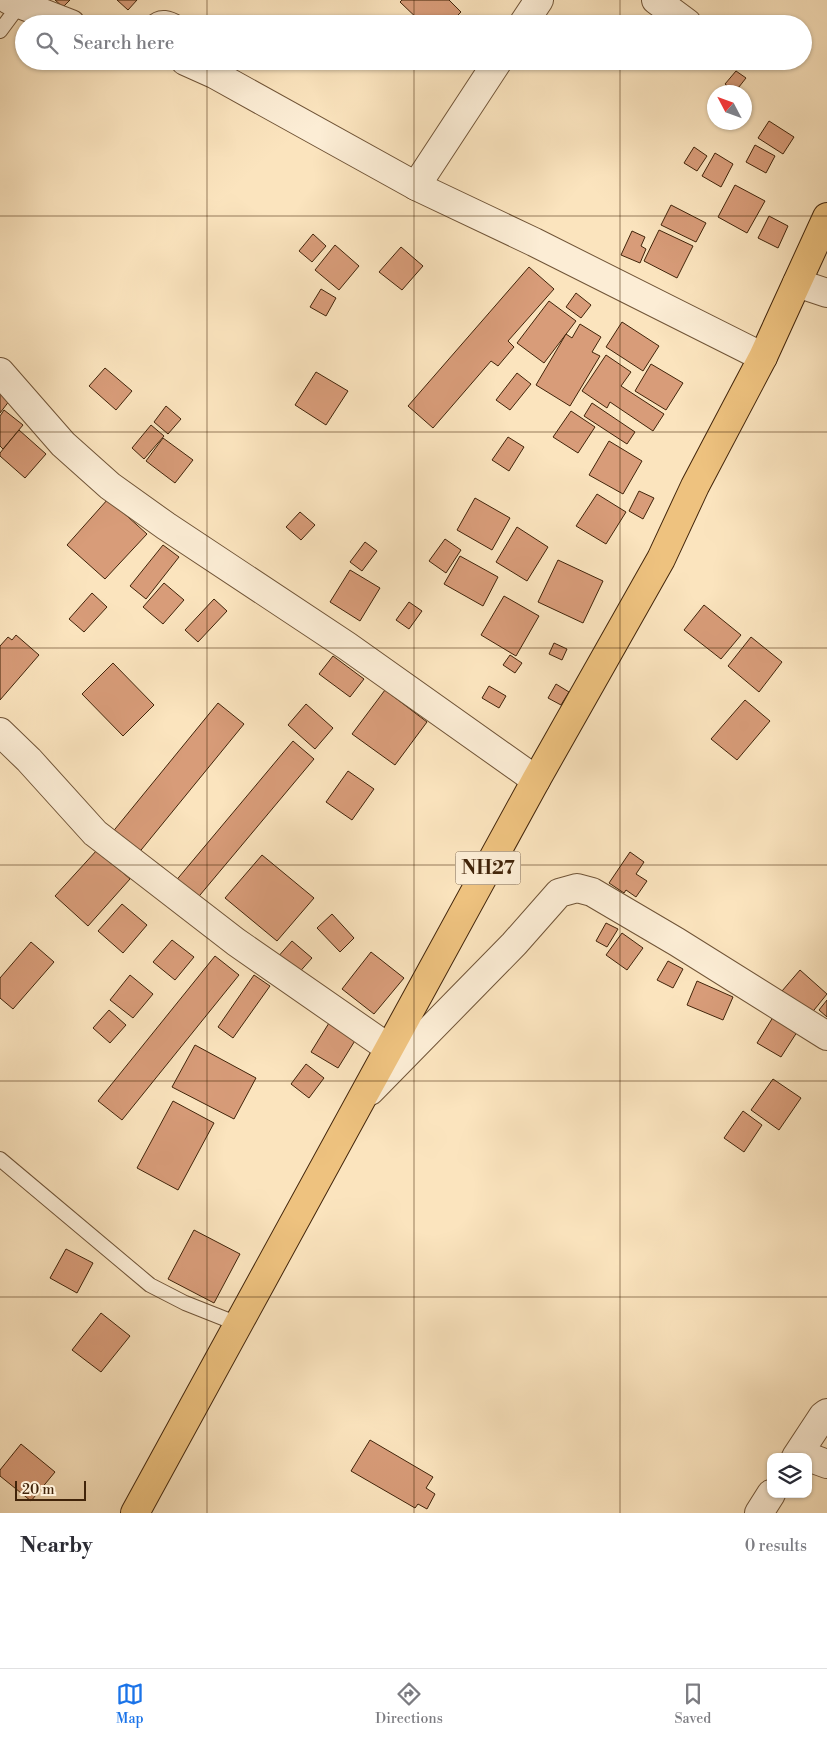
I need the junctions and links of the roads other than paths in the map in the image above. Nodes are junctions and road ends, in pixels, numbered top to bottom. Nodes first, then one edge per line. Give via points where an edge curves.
1 (539, 0) edge
2 (656, 0) edge
3 (15, 2) edge
4 (48, 15) edge
5 (529, 15) edge
6 (676, 15) edge
7 (0, 31) edge
8 (218, 70) edge
9 (492, 70) edge
10 (416, 186) junction
11 (827, 217) edge
12 (797, 283) junction
13 (827, 293) edge
14 (763, 357) junction
15 (0, 372) edge
16 (0, 732) edge
17 (536, 780) junction
18 (827, 1036) edge
19 (390, 1049) junction
20 (364, 1097) junction
21 (0, 1159) edge
22 (238, 1324) junction
23 (827, 1413) edge
24 (804, 1453) edge
25 (812, 1459) edge
26 (827, 1464) edge
27 (768, 1498) edge
28 (135, 1513) edge
29 (759, 1513) edge

1 - 5 street
2 - 6 street
3 - 4 street
3 - 7 lane
8 - 10 street
9 - 10 street
10 - 14 street
11 - 12 highway, NH27
12 - 13 street
12 - 14 highway, NH27
14 - 17 highway, NH27 via 695,486 661,559
15 - 17 street via 63,444 110,486 347,646
16 - 19 street via 95,833 236,942
17 - 19 highway, NH27
18 - 20 street via 677,942 592,892 577,888 559,893 514,944
19 - 20 highway, NH27
20 - 22 highway, NH27
21 - 22 lane via 150,1285
22 - 28 highway, NH27
23 - 24 street
25 - 26 street
27 - 29 street

